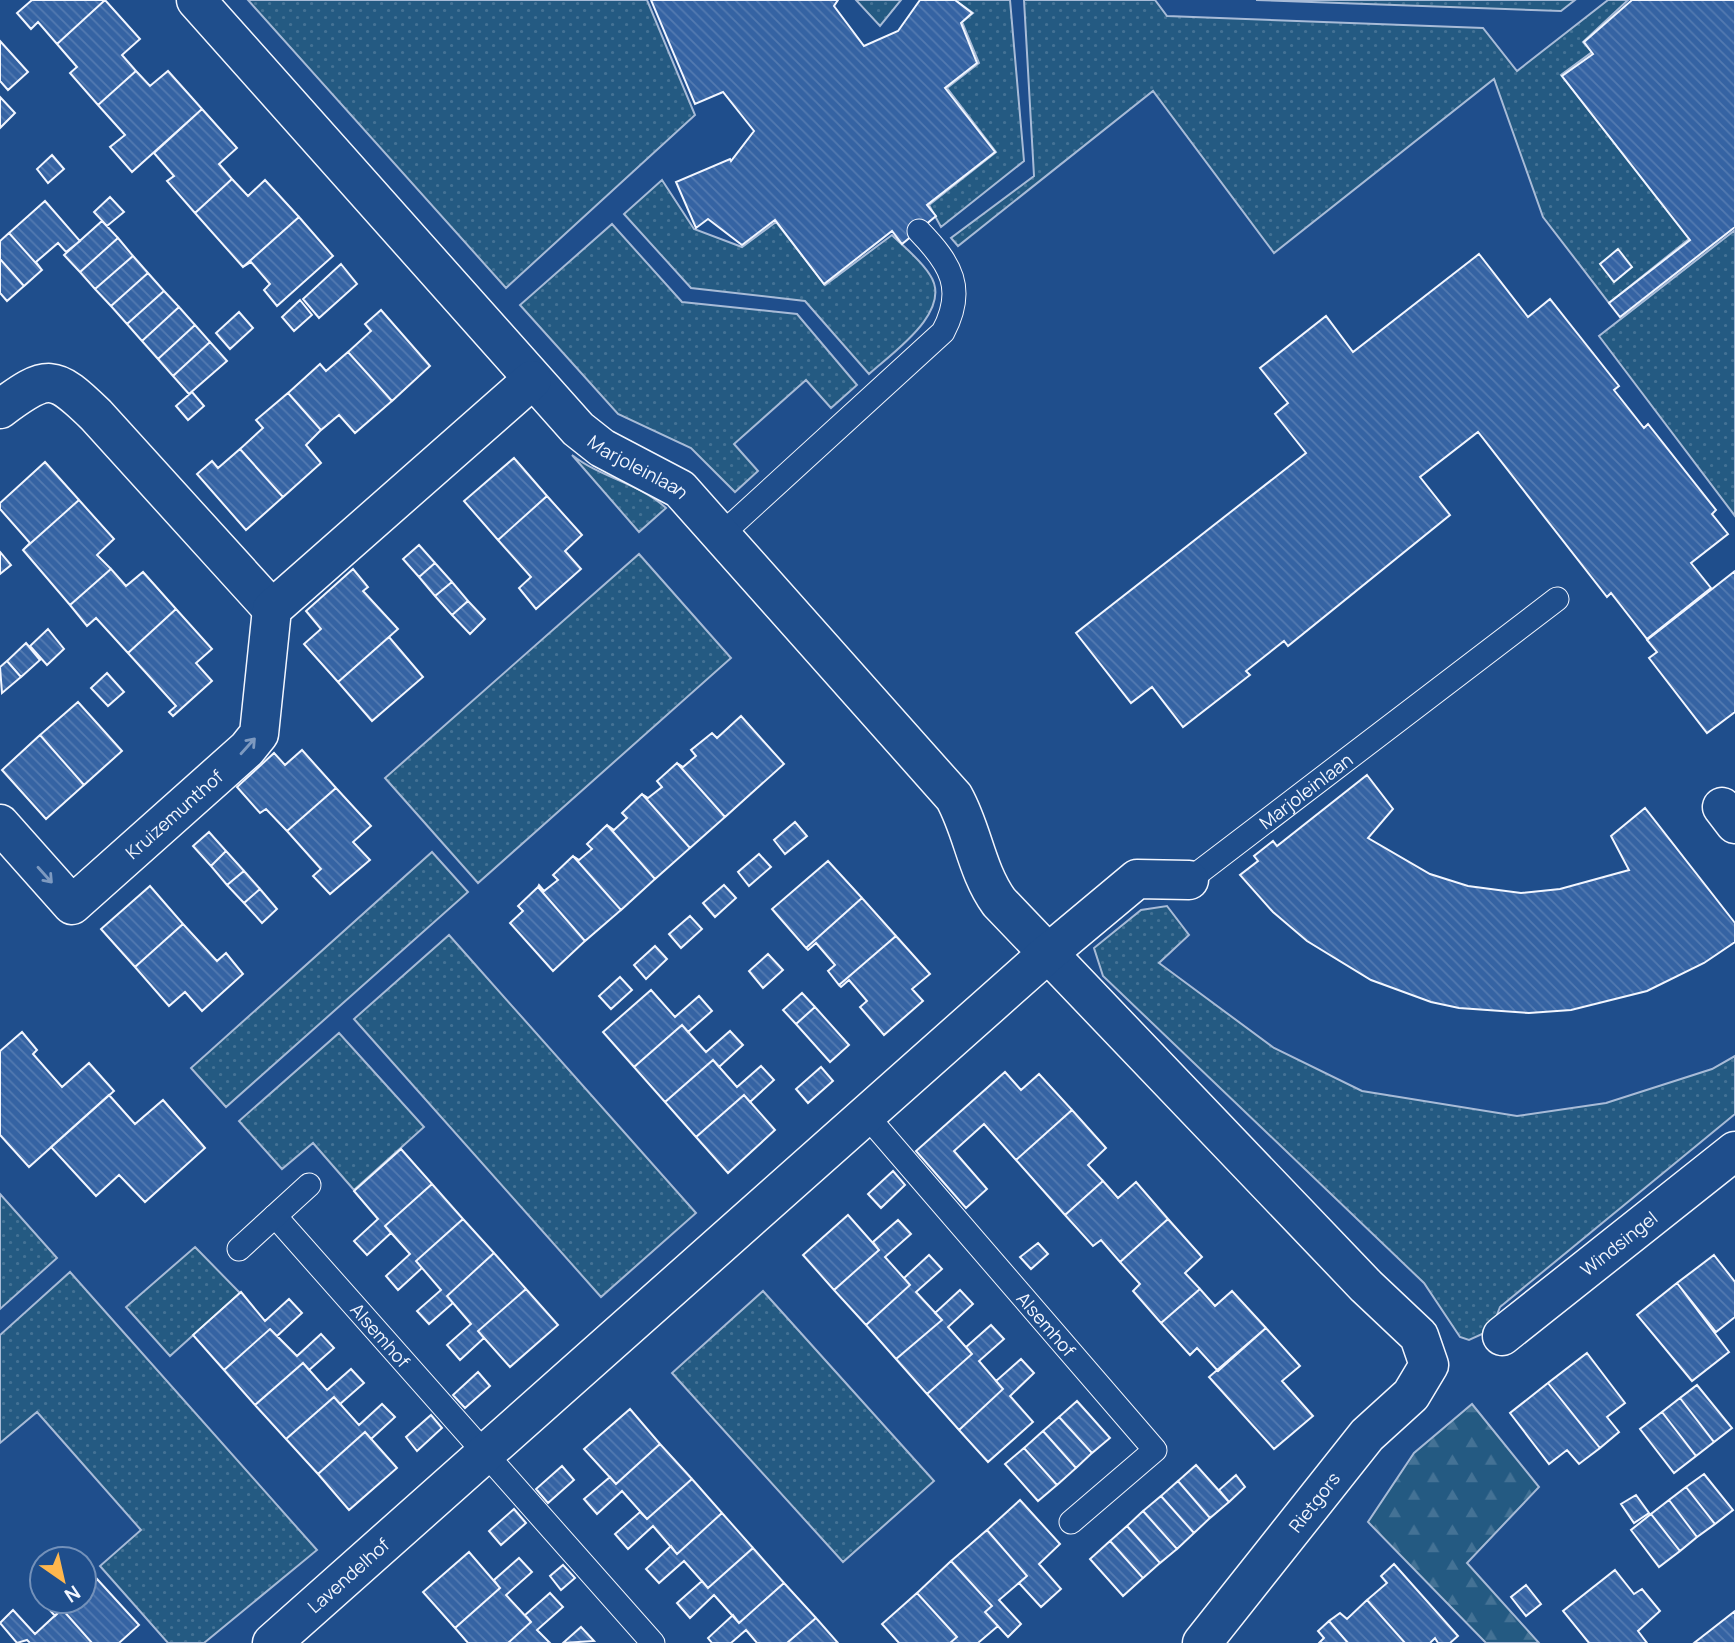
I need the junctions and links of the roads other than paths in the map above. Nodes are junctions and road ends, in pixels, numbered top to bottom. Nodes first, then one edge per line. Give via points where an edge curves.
1 (196, 0) edge
2 (919, 231) dead end
3 (532, 380) junction
4 (0, 408) edge
5 (722, 534) junction
6 (1557, 599) dead end
7 (272, 608) junction
8 (0, 824) edge
9 (1189, 880) joint
10 (1046, 955) junction
11 (866, 1115) junction
12 (1735, 1151) edge
13 (309, 1185) dead end
14 (275, 1216) junction
15 (239, 1249) dead end
16 (1502, 1336) dead end
17 (1429, 1365) joint
18 (485, 1454) junction
19 (1071, 1522) dead end
20 (272, 1643) edge
21 (653, 1643) edge
22 (1202, 1643) edge

1 - 3 street, Marjoleinlaan
2 - 5 lane via 947,265 953,282 955,303 943,332
3 - 5 street, Marjoleinlaan via 590,440 673,484
3 - 7 street
4 - 7 street via 41,383 67,388
5 - 10 street, Marjoleinlaan via 954,797 966,818 988,887
6 - 9 lane, Marjoleinlaan
8 -> 7 street, Kruizemunthof via 72,905 259,734
9 - 10 street, Marjoleinlaan via 1137,879
10 - 11 street
10 - 17 street, Marjoleinlaan via 1419,1336
11 - 18 street
11 - 19 lane, Alsemhof via 1156,1450
12 - 16 street, Windsingel
13 - 14 lane
14 - 15 lane
14 - 18 lane, Alsemhof
17 - 22 street, Rietgors via 1411,1395 1367,1434
18 - 20 street, Lavendelhof
18 - 21 lane, Alsemhof

